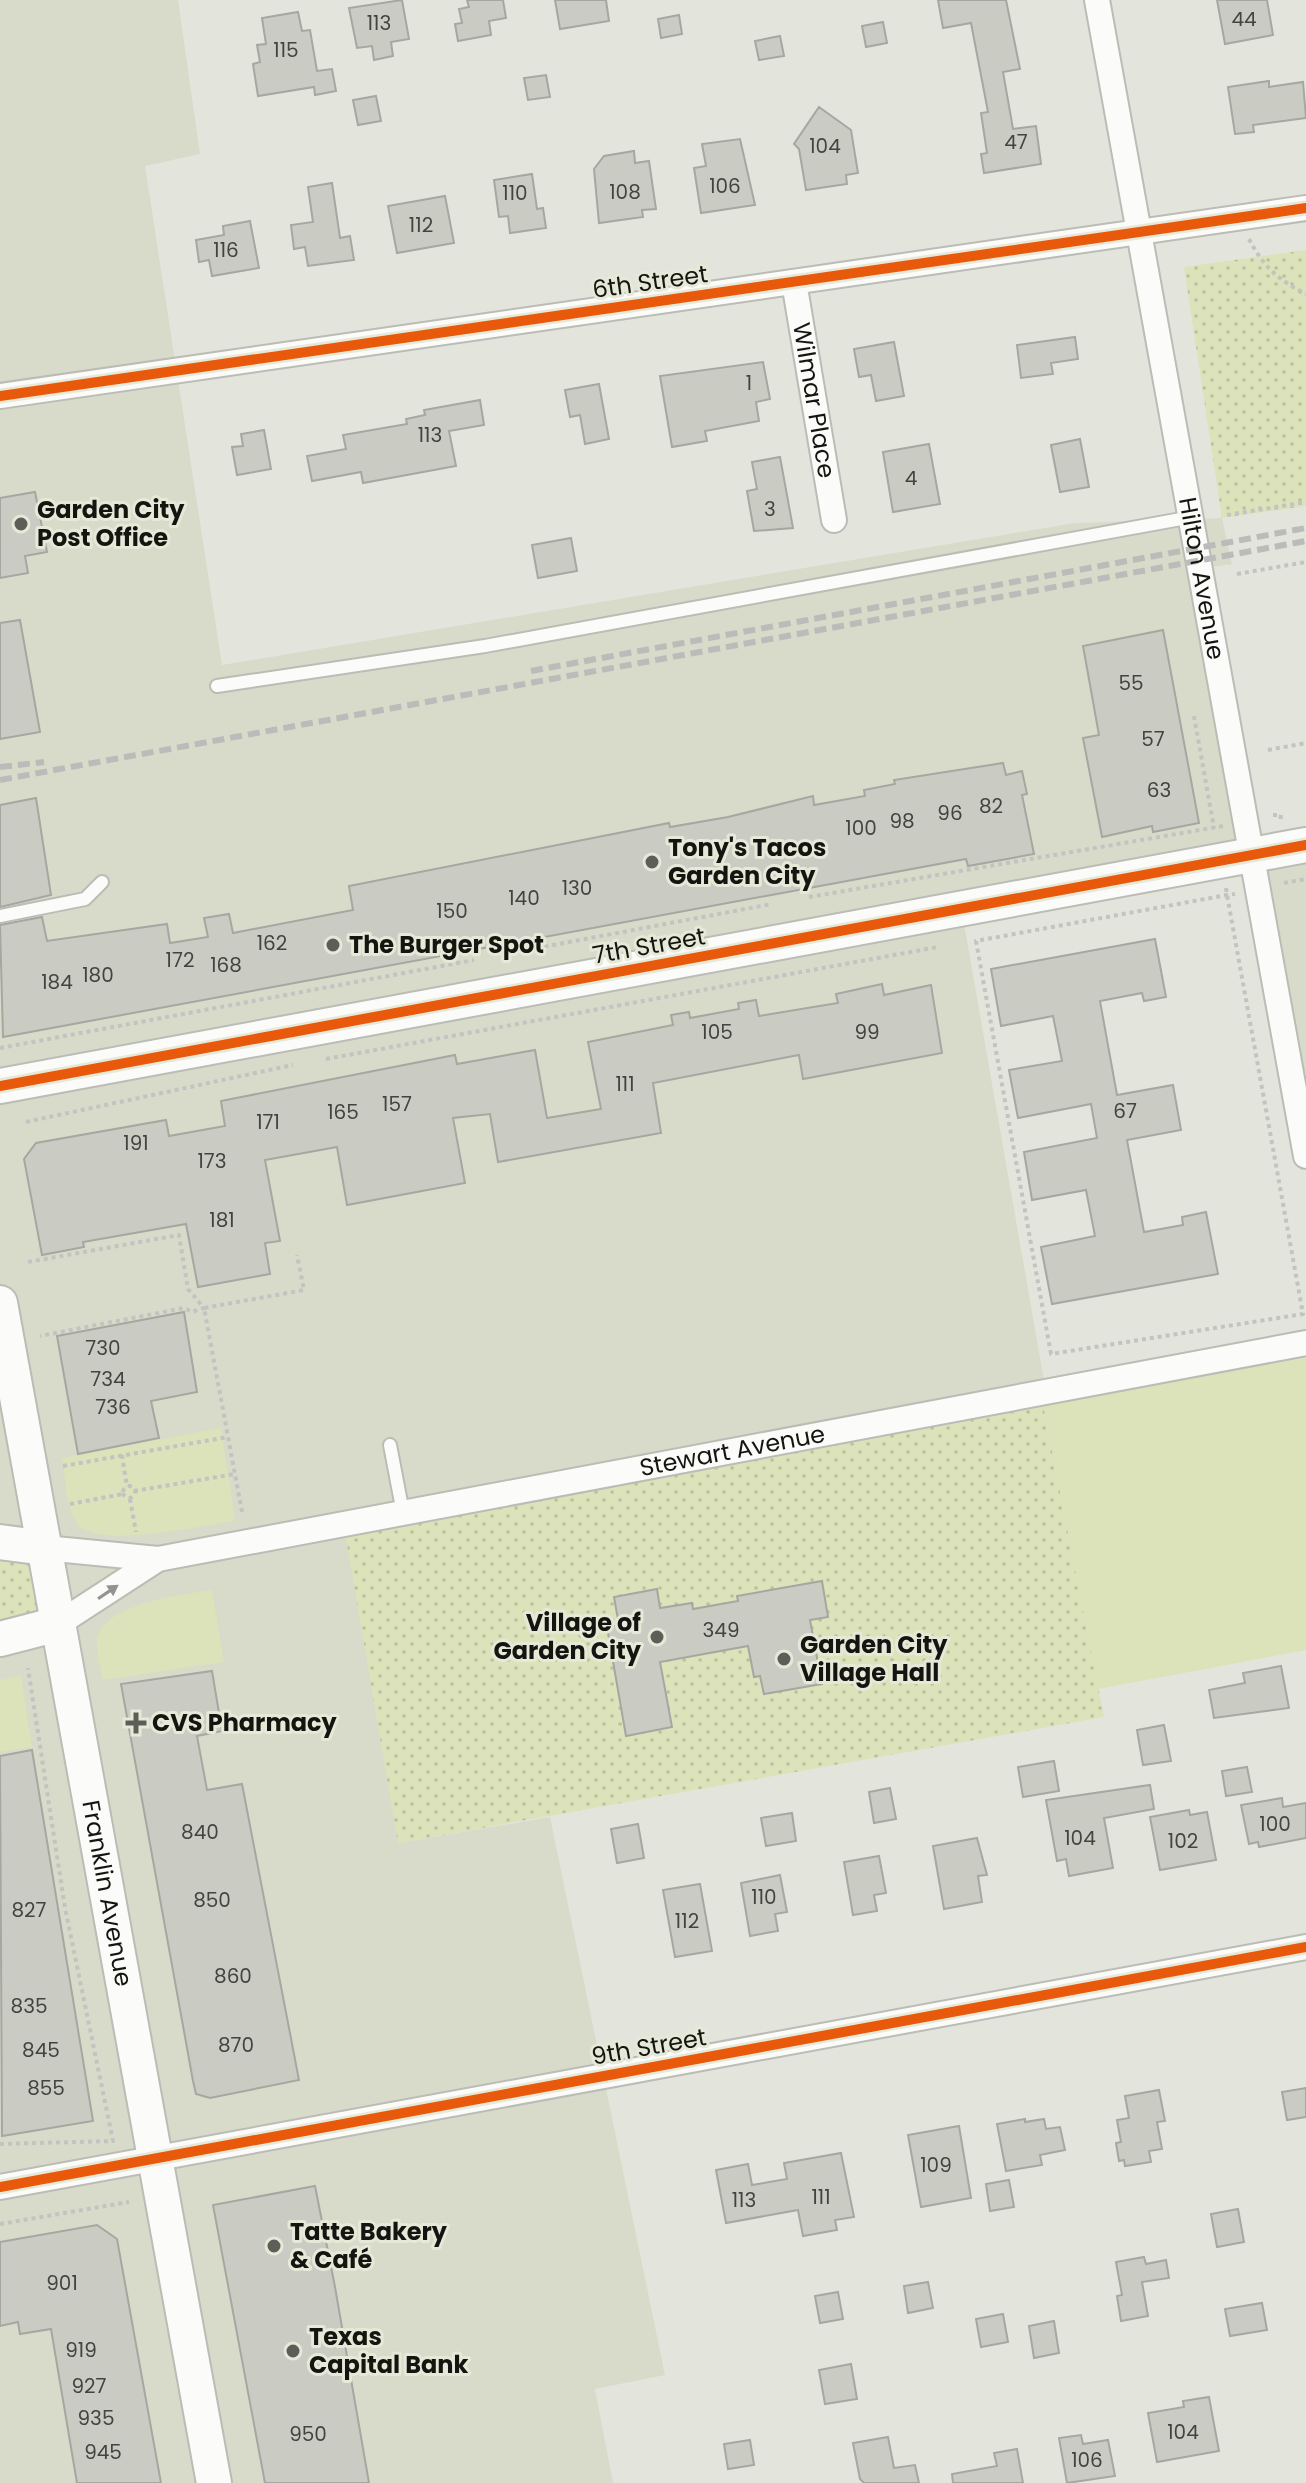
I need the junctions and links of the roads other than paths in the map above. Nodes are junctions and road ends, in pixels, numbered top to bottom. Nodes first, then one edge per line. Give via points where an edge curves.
1 (1097, 0) edge
2 (1306, 208) edge
3 (1139, 232) junction
4 (794, 282) junction
5 (0, 396) edge
6 (1192, 517) junction
7 (834, 520) dead end
8 (217, 686) dead end
9 (1306, 845) edge
10 (1252, 855) junction
11 (102, 882) dead end
12 (0, 916) edge
13 (0, 1086) edge
14 (1306, 1156) edge
15 (0, 1303) edge
16 (1306, 1343) edge
17 (390, 1445) dead end
18 (403, 1513) junction
19 (0, 1542) edge
20 (45, 1548) junction
21 (158, 1559) junction
22 (58, 1624) junction
23 (0, 1639) edge
24 (1306, 1947) edge
25 (155, 2158) junction
26 (0, 2187) edge
27 (214, 2483) edge

1 - 3 street, Hilton Avenue
2 - 3 street, 6th Street
3 - 4 street, 6th Street
3 - 6 street, Hilton Avenue
4 - 5 street, 6th Street
4 - 7 street, Wilmar Place
6 - 8 lane via 485,646
6 - 10 street, Hilton Avenue
9 - 10 street, 7th Street
10 - 13 street, 7th Street
10 - 14 street, Hilton Avenue
11 - 12 lane via 85,899
15 - 20 street, Franklin Avenue
16 - 18 street, Stewart Avenue
17 - 18 lane
18 - 21 street, Stewart Avenue
19 - 20 street, Stewart Avenue
20 - 21 street, Stewart Avenue
20 - 22 street, Franklin Avenue
22 -> 21 street, Stewart Avenue
22 - 23 street, Stewart Avenue
22 - 25 street, Franklin Avenue
24 - 25 street, 9th Street
25 - 26 street, 9th Street
25 - 27 street, Franklin Avenue

